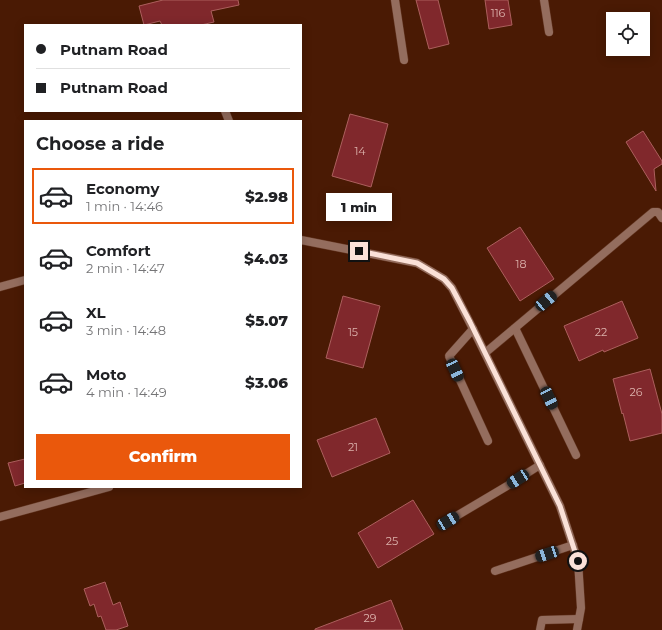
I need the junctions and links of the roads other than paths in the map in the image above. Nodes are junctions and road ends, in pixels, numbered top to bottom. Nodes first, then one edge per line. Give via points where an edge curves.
1 (395, 0) edge
2 (544, 0) edge
3 (549, 32) dead end
4 (404, 60) dead end
5 (662, 218) edge
6 (302, 240) edge
7 (24, 280) edge
8 (0, 286) edge
9 (515, 328) junction
10 (473, 329) junction
11 (485, 353) junction
12 (488, 441) dead end
13 (576, 455) dead end
14 (540, 465) junction
15 (105, 488) edge
16 (0, 517) edge
17 (448, 521) dead end
18 (573, 545) junction
19 (495, 571) dead end
20 (579, 619) junction
21 (540, 630) edge
22 (577, 630) edge

1 - 4 street
2 - 3 street
5 - 9 street via 658,212 653,212
6 - 10 street via 417,263 444,279 452,288
7 - 8 street
9 - 11 street
9 - 13 street
10 - 11 street
10 - 12 street via 449,356
11 - 14 street
14 - 17 street
14 - 18 street via 560,506
15 - 16 street
18 - 19 street
18 - 20 street via 578,561 581,608
20 - 21 street via 542,620
20 - 22 street

